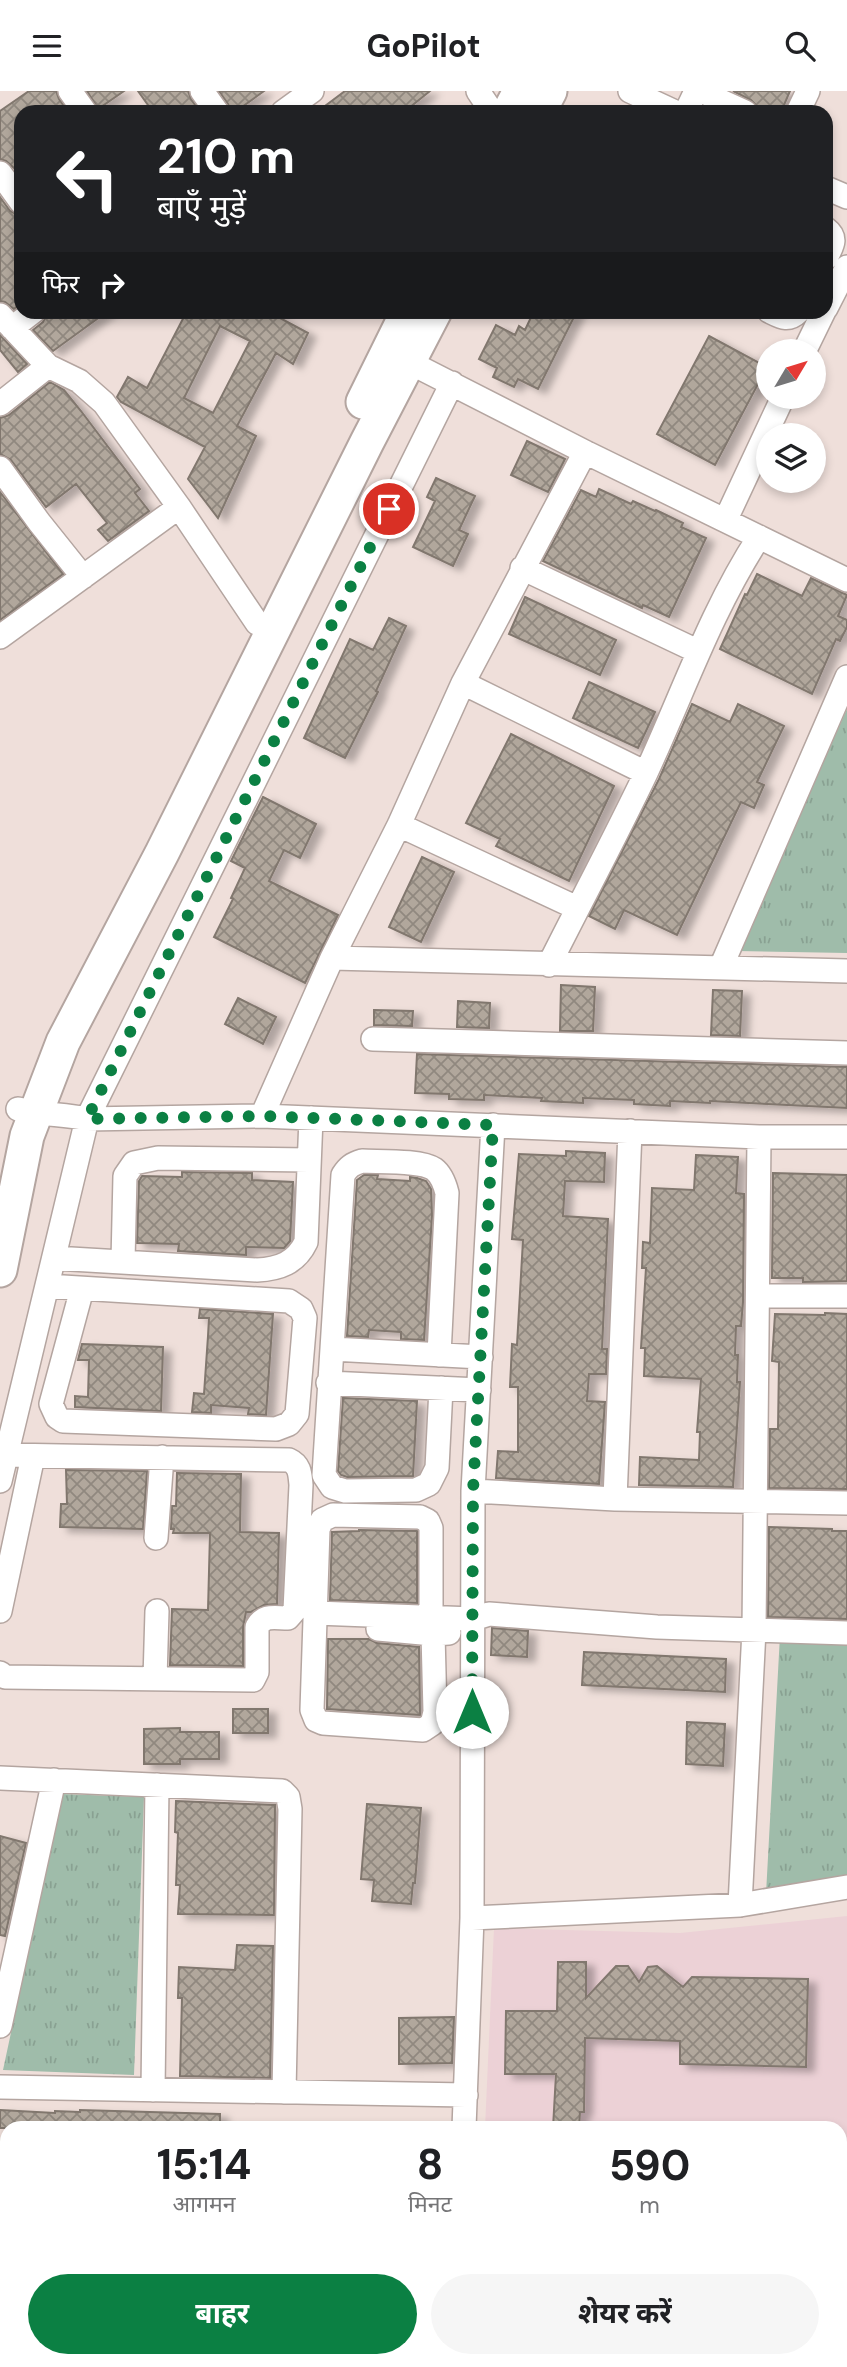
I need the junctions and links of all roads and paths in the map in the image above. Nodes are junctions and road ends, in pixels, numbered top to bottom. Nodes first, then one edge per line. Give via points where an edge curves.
1 (312, 91) edge
2 (630, 91) edge
3 (708, 98) edge
4 (293, 105) edge
5 (660, 105) edge
6 (726, 105) edge
7 (0, 173) edge
8 (14, 192) edge
9 (847, 267) edge
10 (833, 294) edge
11 (406, 319) edge
12 (429, 319) edge
13 (820, 319) edge
14 (6, 322) edge
15 (810, 339) edge
16 (398, 357) junction
17 (48, 366) junction
18 (452, 383) junction
19 (0, 404) edge
20 (777, 409) edge
21 (585, 452) junction
22 (0, 468) edge
23 (179, 507) junction
24 (726, 519) junction
25 (759, 537) junction
26 (522, 568) junction
27 (83, 577) junction
28 (847, 579) edge
29 (257, 623) junction
30 (0, 637) edge
31 (697, 651) junction
32 (847, 677) edge
33 (463, 683) junction
34 (646, 773) junction
35 (399, 825) junction
36 (142, 870) junction
37 (578, 908) junction
38 (332, 958) junction
39 (549, 965) junction
40 (721, 967) junction
41 (847, 971) edge
42 (373, 1039) dead end
43 (847, 1053) edge
44 (27, 1111) junction
45 (262, 1116) junction
46 (311, 1118) junction
47 (87, 1119) junction
48 (493, 1125) junction
49 (630, 1131) junction
50 (759, 1137) junction
51 (847, 1137) edge
52 (309, 1160) junction
53 (0, 1168) edge
54 (54, 1258) junction
55 (123, 1261) junction
56 (0, 1270) edge
57 (47, 1286) junction
58 (82, 1289) junction
59 (758, 1296) junction
60 (847, 1296) edge
61 (332, 1349) junction
62 (439, 1355) junction
63 (481, 1357) junction
64 (328, 1383) junction
65 (441, 1388) junction
66 (479, 1390) junction
67 (6, 1455) junction
68 (33, 1456) junction
69 (163, 1457) junction
70 (0, 1481) edge
71 (473, 1491) junction
72 (615, 1499) junction
73 (757, 1502) junction
74 (847, 1503) edge
75 (156, 1538) dead end
76 (0, 1611) edge
77 (158, 1611) dead end
78 (316, 1618) junction
79 (432, 1625) junction
80 (473, 1627) junction
81 (754, 1630) junction
82 (847, 1633) edge
83 (0, 1673) edge
84 (155, 1679) junction
85 (0, 1777) edge
86 (54, 1780) junction
87 (157, 1785) junction
88 (847, 1887) edge
89 (740, 1905) junction
90 (472, 1918) junction
91 (0, 2026) edge
92 (0, 2087) edge
93 (153, 2090) junction
94 (284, 2092) junction
95 (466, 2095) junction
96 (464, 2121) edge

1 - 4 street
2 - 5 street
3 - 6 street
7 - 8 street
9 - 10 street
11 - 16 highway
12 - 16 highway
13 - 15 street
14 - 17 street
16 - 18 street
16 - 29 highway
16 - 36 highway
17 - 19 street
17 - 23 street via 79,381 104,403
18 - 21 street
18 - 47 street
20 - 24 street
21 - 24 street
21 - 26 street
22 - 27 street
23 - 27 street
23 - 29 street
24 - 25 street
25 - 28 street
25 - 31 street
26 - 31 street
26 - 33 street
27 - 30 street
29 - 36 highway
31 - 34 street
32 - 40 street
33 - 34 street
33 - 35 street
34 - 37 street
35 - 37 street
35 - 38 street
36 - 44 highway via 46,1031
37 - 39 street
38 - 39 street
38 - 45 street
39 - 40 street
40 - 41 street
42 - 43 street
44 - 47 street
44 - 53 highway
44 - 56 highway via 27,1136
45 - 46 street
45 - 47 street
46 - 48 street
46 - 52 street
47 - 54 street
48 - 49 street
48 - 63 street
49 - 50 street
49 - 72 street
50 - 51 street
50 - 59 street
52 - 55 street via 158,1158 134,1163 125,1176
52 - 55 street via 306,1242 296,1258 257,1270
54 - 55 street
54 - 57 street
57 - 58 street
57 - 67 street
58 - 58 street via 295,1304 305,1318 297,1414 276,1429 63,1421 51,1404
59 - 60 street
59 - 73 street
61 - 62 street
61 - 62 street via 343,1175 362,1161 424,1165 434,1169 445,1184
61 - 64 street
62 - 63 street
63 - 66 street
64 - 65 street
64 - 65 street via 324,1475 332,1487 345,1491 416,1490 429,1484 437,1468
65 - 66 street
66 - 71 street
67 - 68 street
67 - 70 street
68 - 69 street
68 - 76 street
69 - 75 street
69 - 84 street via 289,1460 297,1464 300,1485 295,1610 288,1618 265,1618 257,1627 254,1679
71 - 72 street
71 - 80 street
72 - 73 street
73 - 74 street
73 - 81 street
77 - 84 street
78 - 79 street
78 - 79 street via 322,1520 333,1515 421,1517 431,1528
78 - 79 street via 312,1710 316,1720 423,1730 432,1724 435,1712
79 - 80 street
80 - 81 street via 489,1614
80 - 90 street
81 - 82 street
81 - 89 street
83 - 84 street via 5,1677
85 - 86 street
86 - 87 street
86 - 91 street
87 - 93 street
87 - 94 street via 282,1791 288,1797
88 - 89 street
89 - 90 street
90 - 95 street
92 - 93 street
93 - 94 street
94 - 95 street
95 - 96 street

